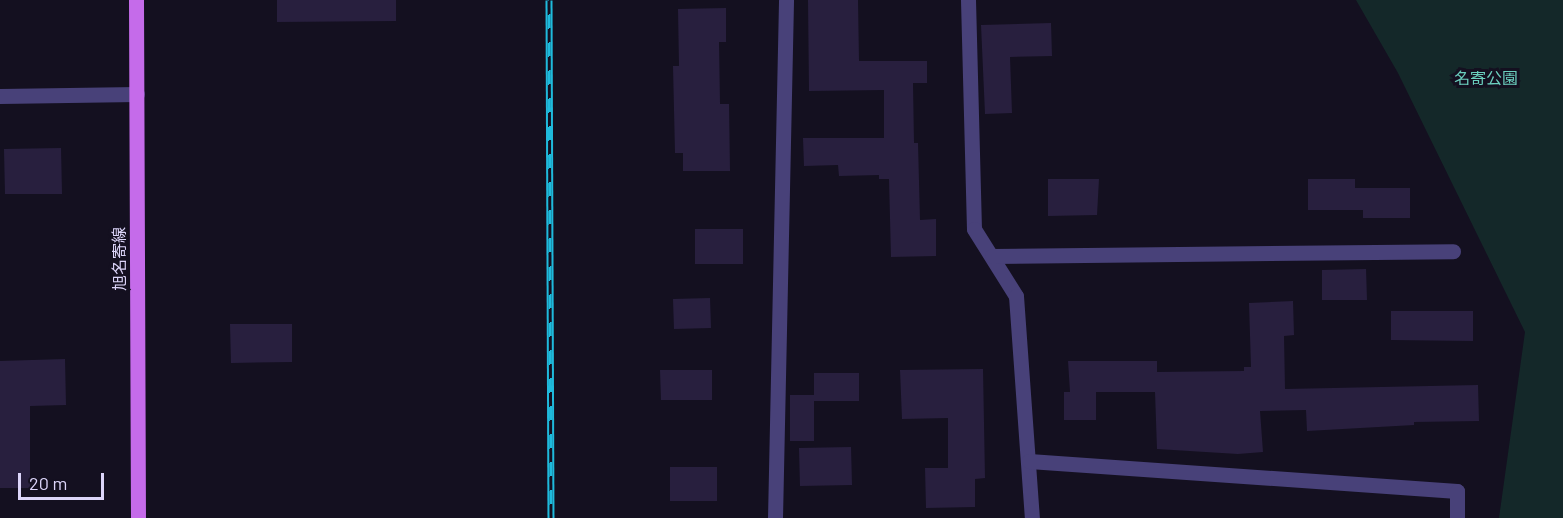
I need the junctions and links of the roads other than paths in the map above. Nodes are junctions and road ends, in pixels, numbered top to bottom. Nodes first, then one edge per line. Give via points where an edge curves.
1 (136, 0) edge
2 (786, 0) edge
3 (968, 0) edge
4 (137, 94) junction
5 (0, 96) edge
6 (1453, 251) dead end
7 (992, 256) junction
8 (1029, 461) junction
9 (138, 518) edge
10 (775, 518) edge
11 (1032, 518) edge
12 (1457, 518) edge

1 - 4 main road, 旭名寄線
2 - 10 street
3 - 7 street via 974,229
4 - 5 street
4 - 9 main road, 旭名寄線
6 - 7 street
7 - 8 street via 1016,296
8 - 11 street
8 - 12 street via 1457,491

